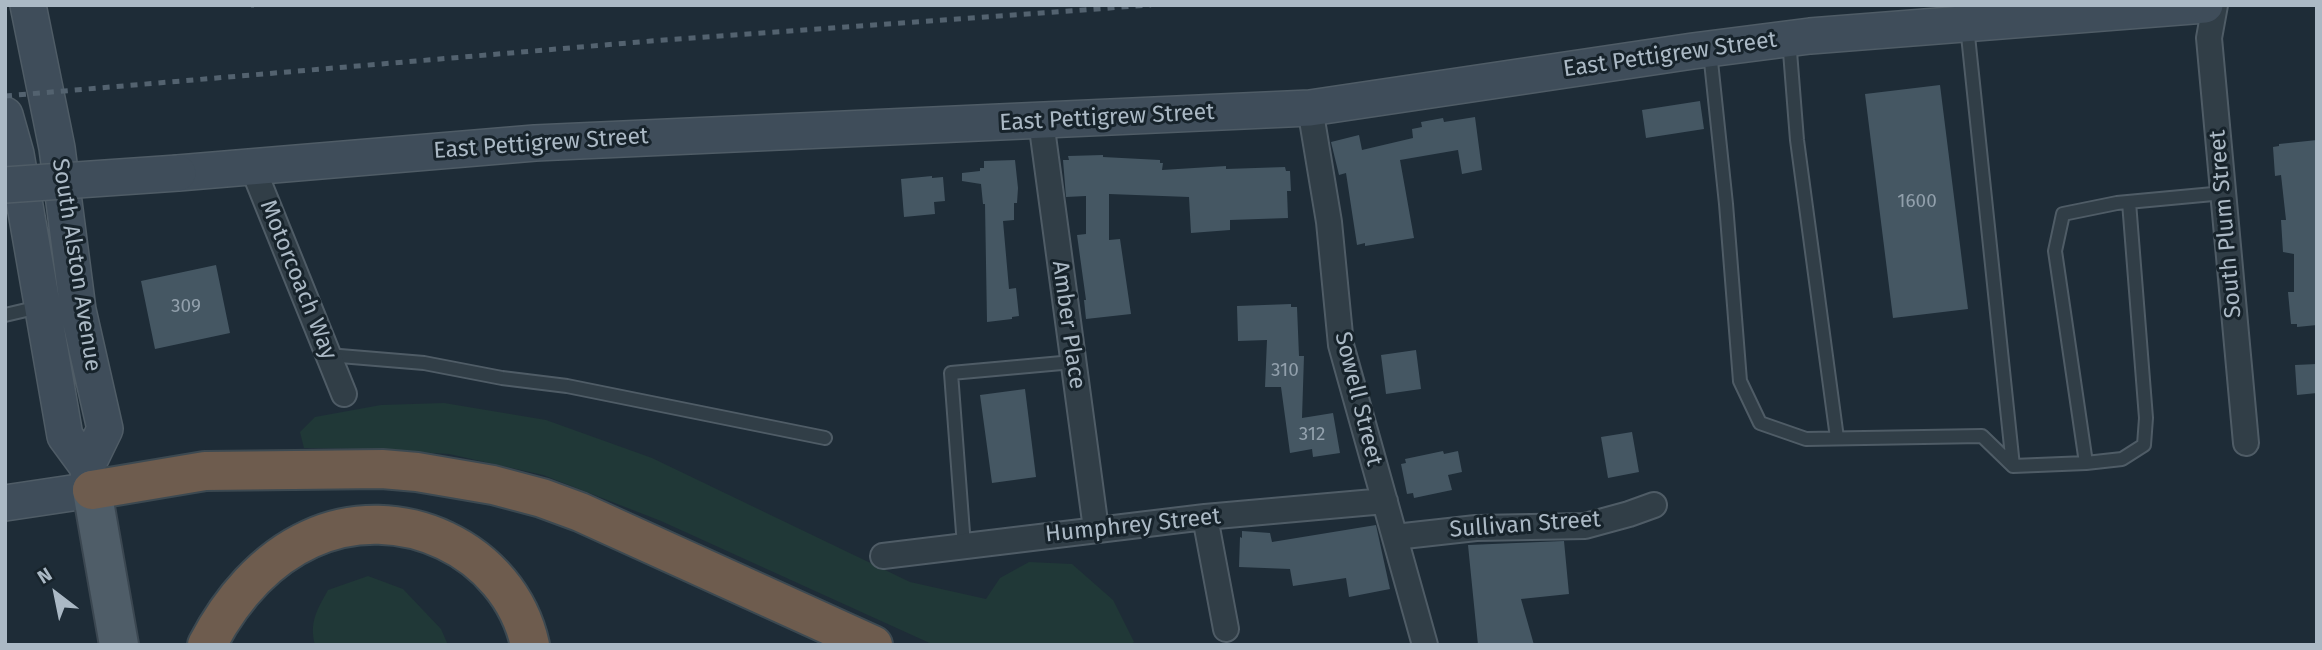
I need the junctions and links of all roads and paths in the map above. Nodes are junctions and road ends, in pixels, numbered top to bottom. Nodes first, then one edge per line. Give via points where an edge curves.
1 (28, 5) edge
2 (2205, 5) edge
3 (2215, 5) edge
4 (1966, 23) junction
5 (1789, 39) junction
6 (1710, 49) junction
7 (1310, 108) junction
8 (5, 115) edge
9 (1041, 121) junction
10 (252, 166) junction
11 (5, 186) edge
12 (2224, 193) junction
13 (2129, 202) junction
14 (42, 307) junction
15 (5, 315) edge
16 (328, 355) junction
17 (1073, 362) junction
18 (344, 394) dead end
19 (825, 438) dead end
20 (1837, 438) junction
21 (2246, 443) dead end
22 (2086, 463) junction
23 (2013, 466) junction
24 (90, 478) junction
25 (1385, 500) junction
26 (5, 503) edge
27 (1654, 505) dead end
28 (1205, 517) junction
29 (1096, 529) junction
30 (1395, 537) junction
31 (964, 546) junction
32 (883, 556) dead end
33 (1226, 629) dead end
34 (119, 645) edge
35 (207, 645) edge
36 (530, 645) edge
37 (873, 645) edge
38 (1425, 645) edge

1 - 24 street, South Alston Avenue via 57,148 78,310 105,429
2 - 4 street, East Pettigrew Street
3 - 12 street, South Plum Street via 2209,37
4 - 5 street, East Pettigrew Street
4 - 23 lane
5 - 6 street, East Pettigrew Street
5 - 20 lane via 1797,139
6 - 7 street, East Pettigrew Street
6 - 20 lane via 1740,381 1760,423 1806,439
7 - 9 street, East Pettigrew Street
7 - 25 street, Sowell Street via 1329,222 1341,345
8 - 14 street
9 - 10 street, East Pettigrew Street via 549,142
9 - 17 street, Amber Place
10 - 11 street, East Pettigrew Street, bridge
10 - 16 street, Motorcoach Way
12 - 13 lane
12 - 21 street, South Plum Street
13 - 22 lane via 2146,418 2144,445 2122,459
13 - 22 lane via 2063,214 2055,251
14 - 15 lane
14 - 24 street via 65,436
16 - 18 street, Motorcoach Way
16 - 19 lane via 424,363 567,386
17 - 29 street, Amber Place
17 - 31 lane via 951,373
20 - 23 lane via 1982,436
22 - 23 lane
24 - 26 street
24 - 34 main road
24 - 37 highway via 233,469 382,469 483,483 580,512
25 - 28 street, Humphrey Street
25 - 30 street, Sowell Street
27 - 30 street, Sullivan Street via 1585,526 1476,527
28 - 29 street, Humphrey Street
28 - 33 street
29 - 31 street, Humphrey Street
30 - 38 street, Sowell Street
31 - 32 street, Humphrey Street
35 - 36 highway via 236,599 287,551 311,538 370,524 425,531 484,564 517,609

